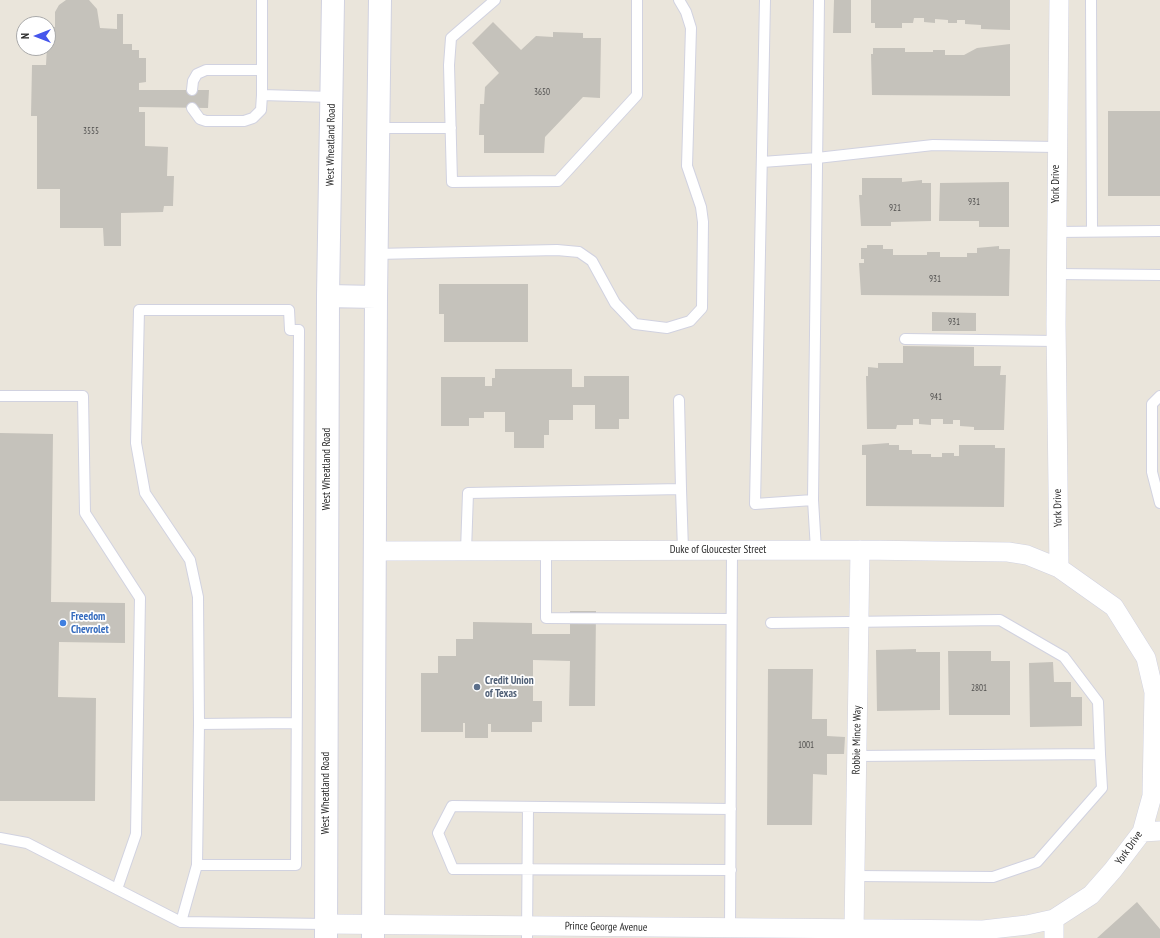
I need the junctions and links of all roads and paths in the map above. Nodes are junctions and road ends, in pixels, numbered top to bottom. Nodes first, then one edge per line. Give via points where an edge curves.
1 (262, 0) edge
2 (334, 0) edge
3 (380, 0) edge
4 (495, 0) edge
5 (637, 0) edge
6 (679, 0) edge
7 (765, 0) edge
8 (819, 0) edge
9 (1059, 0) edge
10 (1091, 0) edge
11 (262, 70) junction
12 (192, 90) dead end
13 (262, 94) junction
14 (332, 97) junction
15 (192, 108) dead end
16 (378, 128) junction
17 (451, 128) junction
18 (1056, 147) junction
19 (817, 158) junction
20 (762, 162) junction
21 (1092, 231) junction
22 (1160, 231) edge
23 (1056, 232) junction
24 (376, 254) junction
25 (1056, 274) junction
26 (1160, 275) edge
27 (328, 296) junction
28 (376, 296) junction
29 (905, 340) dead end
30 (1056, 341) junction
31 (0, 396) edge
32 (1160, 396) edge
33 (679, 400) dead end
34 (681, 489) junction
35 (813, 500) junction
36 (1160, 503) edge
37 (683, 550) junction
38 (732, 550) junction
39 (816, 550) junction
40 (860, 550) junction
41 (375, 551) junction
42 (466, 551) junction
43 (546, 551) junction
44 (1059, 568) junction
45 (731, 619) junction
46 (859, 621) junction
47 (771, 623) dead end
48 (1153, 658) edge
49 (296, 723) junction
50 (199, 724) junction
51 (1100, 754) junction
52 (857, 756) junction
53 (528, 806) junction
54 (731, 809) junction
55 (1151, 832) edge
56 (0, 838) edge
57 (197, 865) junction
58 (528, 869) junction
59 (731, 870) junction
60 (855, 876) junction
61 (117, 889) junction
62 (1054, 919) junction
63 (181, 922) junction
64 (730, 929) junction
65 (854, 929) junction
66 (326, 931) edge
67 (373, 931) edge
68 (527, 932) edge
69 (588, 933) edge
70 (690, 933) edge
71 (835, 934) edge
72 (1054, 938) edge

1 - 11 lane
2 - 14 main road, West Wheatland Road
3 - 16 main road
4 - 17 lane via 451,38
5 - 17 lane via 637,95 558,181 452,182
6 - 24 lane via 691,28 687,166 701,207 703,222 702,308 690,321 667,328 635,324 615,303 592,261 579,252 557,250
7 - 20 lane
8 - 19 lane
9 - 18 street, York Drive
10 - 21 lane
11 - 12 lane via 206,70 197,74
11 - 13 lane
13 - 14 lane
13 - 15 lane via 261,110 244,122 206,121
14 - 27 main road, West Wheatland Road
16 - 17 lane
16 - 24 main road
18 - 19 lane via 933,146
18 - 23 street, York Drive
19 - 20 lane
19 - 35 lane
20 - 35 lane via 754,504
21 - 22 lane
21 - 23 lane
23 - 25 street, York Drive
24 - 28 main road
25 - 26 lane
25 - 30 street, York Drive
27 - 28 main road
27 - 66 main road, West Wheatland Road
28 - 41 main road
29 - 30 lane
30 - 44 street, York Drive
31 - 61 lane via 83,396 85,513 140,598 136,834
32 - 36 lane via 1152,404 1152,472
33 - 34 lane
34 - 37 lane
34 - 42 lane via 468,493
35 - 39 lane
37 - 38 street, Duke of Gloucester Street
37 - 43 street, Duke of Gloucester Street
38 - 39 street, Duke of Gloucester Street
38 - 45 lane
39 - 40 street, Duke of Gloucester Street
40 - 44 street, Duke of Gloucester Street via 1008,552 1027,555
40 - 46 street, Robbie Mince Way
41 - 42 street, Duke of Gloucester Street
41 - 67 main road
42 - 43 street, Duke of Gloucester Street
43 - 45 lane via 546,618
44 - 48 street, York Drive via 1114,607
45 - 54 lane
46 - 47 lane
46 - 51 lane via 1000,620 1064,657 1098,702
46 - 52 street, Robbie Mince Way
48 - 55 street, York Drive
49 - 50 lane
49 - 50 lane via 299,330 290,330 289,310 139,310 136,442 145,493 184,549 190,560 195,582 198,597
49 - 57 lane via 296,865
50 - 57 lane
51 - 52 lane
51 - 60 lane via 1102,788 1037,862 993,877
52 - 60 street, Robbie Mince Way
53 - 54 lane
53 - 58 lane
53 - 58 lane via 452,806 438,833 453,869
54 - 59 lane
55 - 62 street, York Drive via 1091,895
56 - 61 lane via 27,843
57 - 63 lane
58 - 59 lane
58 - 68 lane
59 - 64 lane
60 - 65 street, Robbie Mince Way
61 - 63 lane
62 - 65 street, Prince George Avenue via 983,930
62 - 72 street
63 - 66 lane
64 - 70 street, Prince George Avenue
64 - 71 street, Prince George Avenue
65 - 71 street, Prince George Avenue
66 - 67 street, Prince George Avenue
67 - 68 street, Prince George Avenue
68 - 69 street, Prince George Avenue
69 - 70 street, Prince George Avenue

